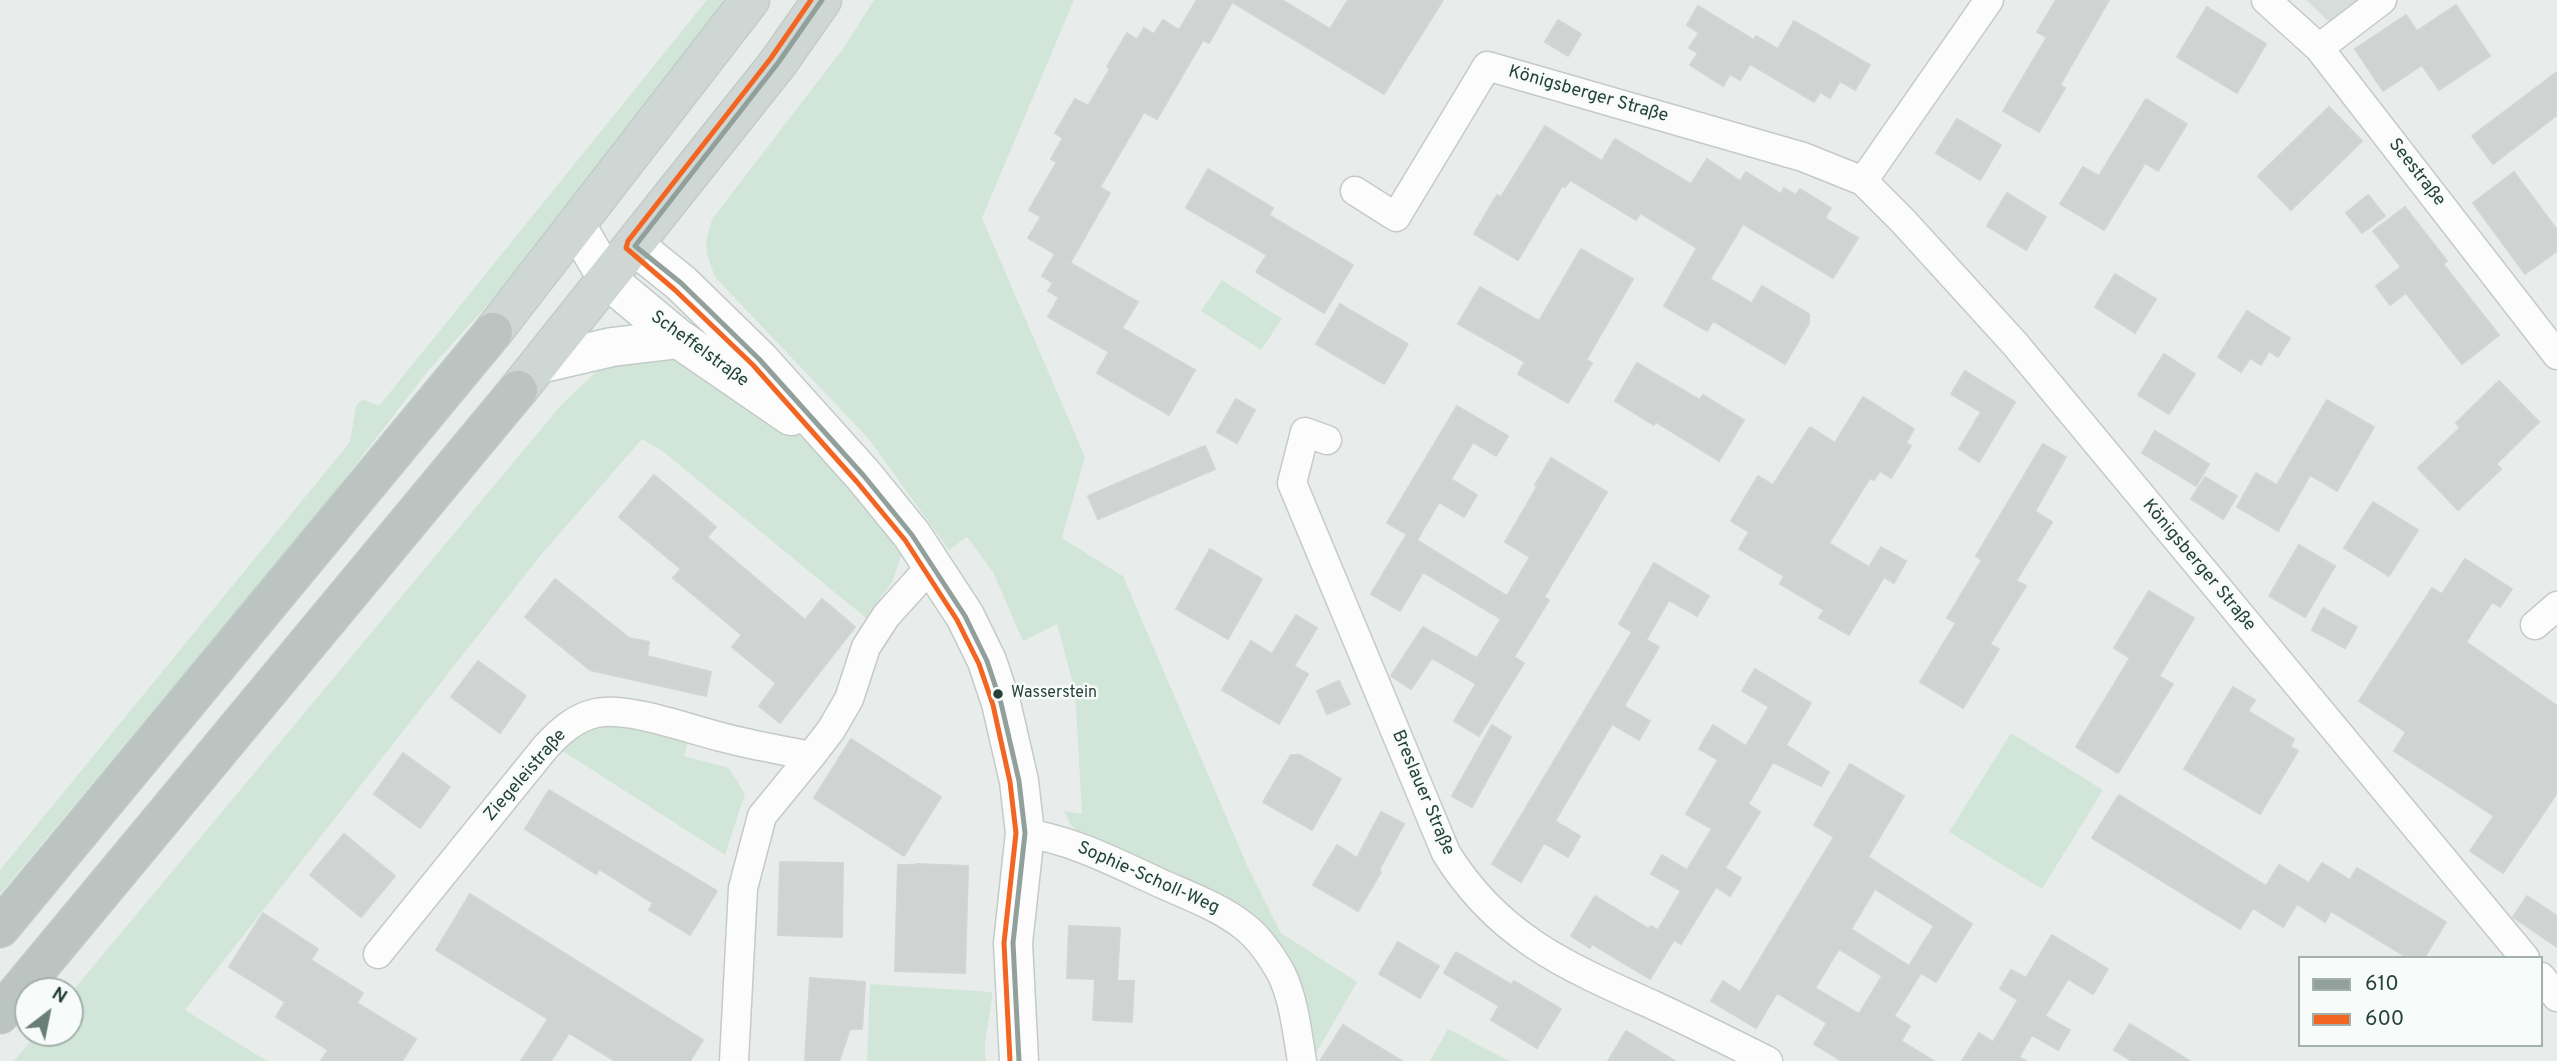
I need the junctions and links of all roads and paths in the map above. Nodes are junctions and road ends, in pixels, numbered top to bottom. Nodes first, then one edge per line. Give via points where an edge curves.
1 (750, 0) edge
2 (822, 0) edge
3 (1989, 0) edge
4 (2266, 0) edge
5 (2382, 0) edge
6 (2319, 48) junction
7 (1863, 181) junction
8 (1355, 191) dead end
9 (576, 225) junction
10 (635, 246) junction
11 (608, 279) junction
12 (493, 332) joint
13 (679, 339) junction
14 (2557, 355) edge
15 (528, 377) junction
16 (1327, 440) dead end
17 (844, 454) junction
18 (933, 564) junction
19 (2557, 606) edge
20 (2535, 625) dead end
21 (811, 756) junction
22 (1026, 833) junction
23 (0, 928) edge
24 (378, 954) dead end
25 (2523, 956) edge
26 (2543, 980) edge
27 (2557, 997) edge
28 (0, 1014) edge
29 (734, 1061) edge
30 (1019, 1061) edge
31 (1302, 1061) edge
32 (1768, 1061) edge

1 - 9 main road
2 - 10 main road
3 - 7 street
4 - 6 street, Seestraße
5 - 6 street
6 - 14 street, Seestraße
7 - 8 street, Königsberger Straße via 1803,157 1487,66 1396,217
7 - 25 street, Königsberger Straße via 2015,344
9 - 10 main road
9 - 11 street, Scheffelstraße
9 - 12 main road
10 - 11 main road
10 - 17 street, Scheffelstraße via 759,359
11 - 13 street, Scheffelstraße
11 - 15 main road
12 - 23 highway
13 - 15 street via 612,347
13 - 17 street, Scheffelstraße
15 - 28 highway
16 - 32 street, Breslauer Straße via 1305,432 1292,483 1446,853 1460,876 1510,928 1559,961
17 - 18 street, Scheffelstraße
18 - 21 street via 886,615 866,647 849,699
18 - 22 street, Scheffelstraße via 965,616 997,692 1019,781
19 - 20 street
21 - 24 street, Ziegeleistraße via 624,713 596,713 579,720 544,749
21 - 29 street via 762,816 743,888
22 - 30 street, Scheffelstraße via 1013,943
22 - 31 street, Sophie-Scholl-Weg via 1053,837 1103,857 1220,910 1247,928 1281,974
26 - 27 street

